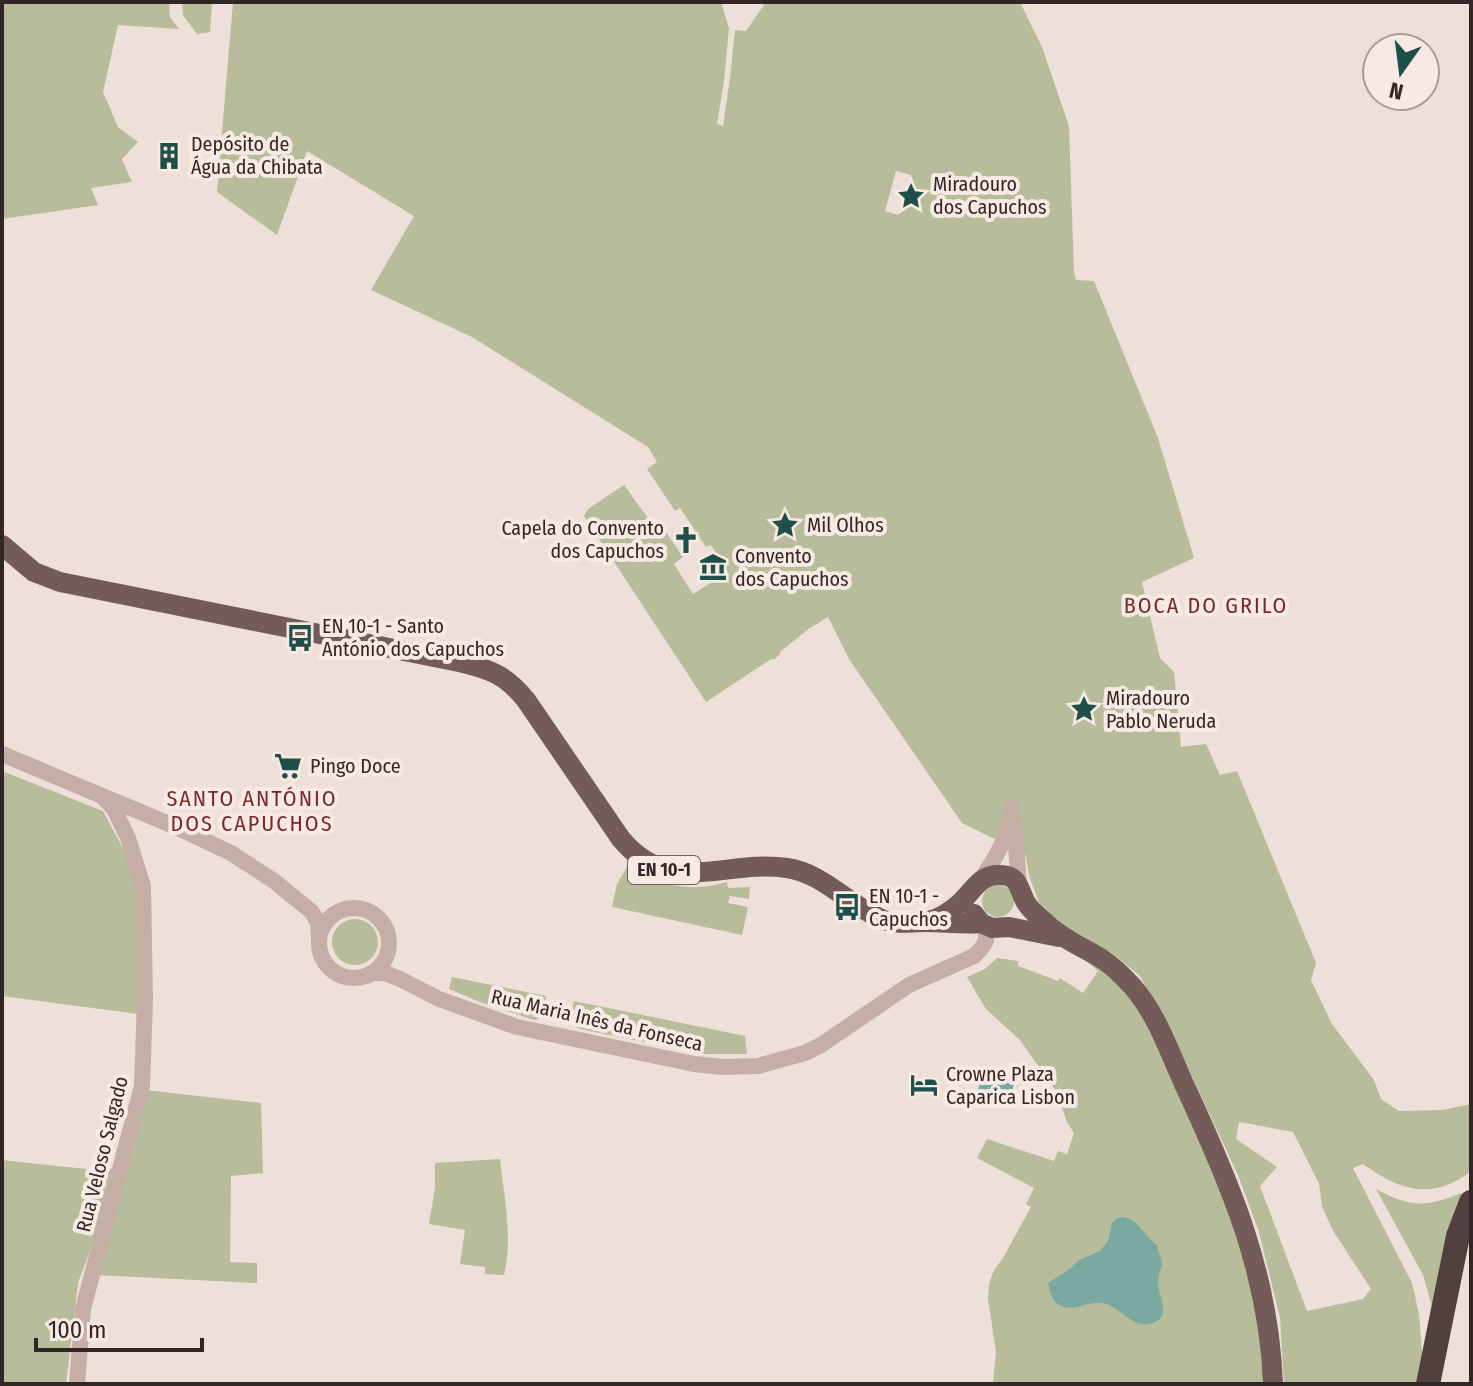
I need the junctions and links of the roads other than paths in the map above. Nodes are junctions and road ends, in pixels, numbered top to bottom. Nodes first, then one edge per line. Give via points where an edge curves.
1 (2, 545) edge
2 (2, 754) edge
3 (128, 821) junction
4 (977, 884) junction
5 (1022, 893) junction
6 (312, 912) junction
7 (335, 914) junction
8 (926, 922) junction
9 (995, 926) junction
10 (1066, 939) junction
11 (319, 940) junction
12 (386, 958) junction
13 (372, 973) junction
14 (400, 979) junction
15 (1471, 1202) edge
16 (1471, 1253) edge
17 (77, 1384) edge
18 (1273, 1384) edge
19 (1428, 1384) edge
20 (1444, 1384) edge

1 - 8 main road, EN 10-1 via 34,572 60,582 483,667 517,689 612,828 647,863 689,874 786,868 829,886 882,919
2 - 3 street via 102,796
3 - 6 street via 161,820 203,839 250,864
3 - 17 street, Rua Veloso Salgado via 143,886 142,1086 83,1309
4 - 5 main road via 999,874 1011,878
4 - 5 street via 1004,841 1012,808
4 - 8 main road via 950,911
4 - 9 main road via 971,895 974,915
5 - 9 main road via 1021,916
5 - 10 main road, EN 10-1
6 - 7 street
6 - 11 street
7 - 11 street
7 - 12 street via 356,909 376,917 388,935
8 - 9 main road, EN 10-1
9 - 10 main road, EN 10-1
9 - 14 street, Rua Maria Inês da Fonseca via 974,956 909,985 821,1045 758,1066 694,1064 517,1027
10 - 18 main road, EN 10-1 via 1126,979 1165,1041 1247,1234 1267,1320
11 - 13 street via 321,957 333,971 352,978
12 - 13 street
12 - 14 street, Rua Maria Inês da Fonseca
13 - 14 street, Rua Maria Inês da Fonseca
15 - 19 highway via 1458,1236
16 - 20 highway

